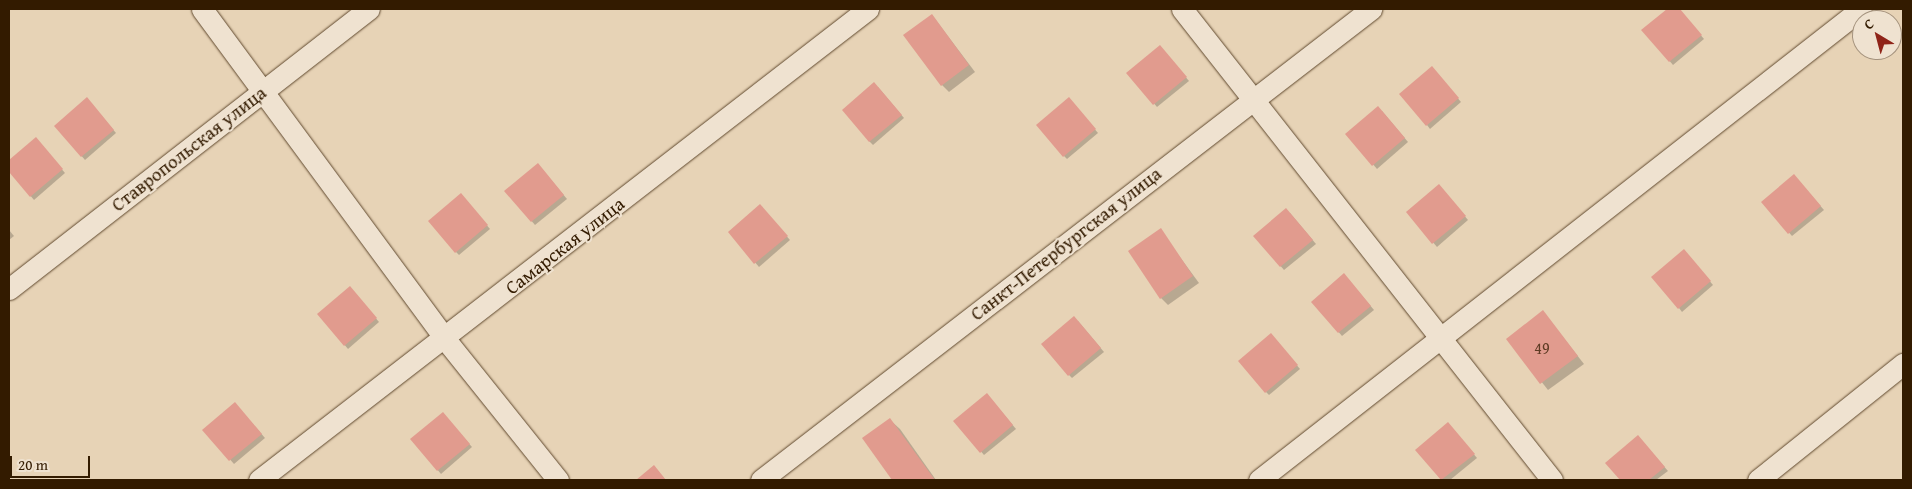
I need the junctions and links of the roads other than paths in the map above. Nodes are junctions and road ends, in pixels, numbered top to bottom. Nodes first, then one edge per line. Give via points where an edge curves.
1 (202, 9) edge
2 (369, 9) edge
3 (868, 9) edge
4 (1182, 9) edge
5 (1371, 9) edge
6 (1861, 9) edge
7 (261, 92) junction
8 (1253, 100) junction
9 (9, 289) edge
10 (1442, 338) junction
11 (445, 339) junction
12 (1903, 364) edge
13 (259, 480) edge
14 (558, 480) edge
15 (761, 480) edge
16 (1259, 480) edge
17 (1552, 480) edge
18 (1758, 480) edge

1 - 7 street
2 - 7 street, Ставропольская улица
3 - 11 street, Самарская улица
4 - 8 street
5 - 8 street, Санкт-Петербургская улица
6 - 10 street
7 - 9 street, Ставропольская улица
7 - 11 street
8 - 10 street
8 - 15 street, Санкт-Петербургская улица
10 - 16 street
10 - 17 street
11 - 13 street, Самарская улица
11 - 14 street
12 - 18 street

